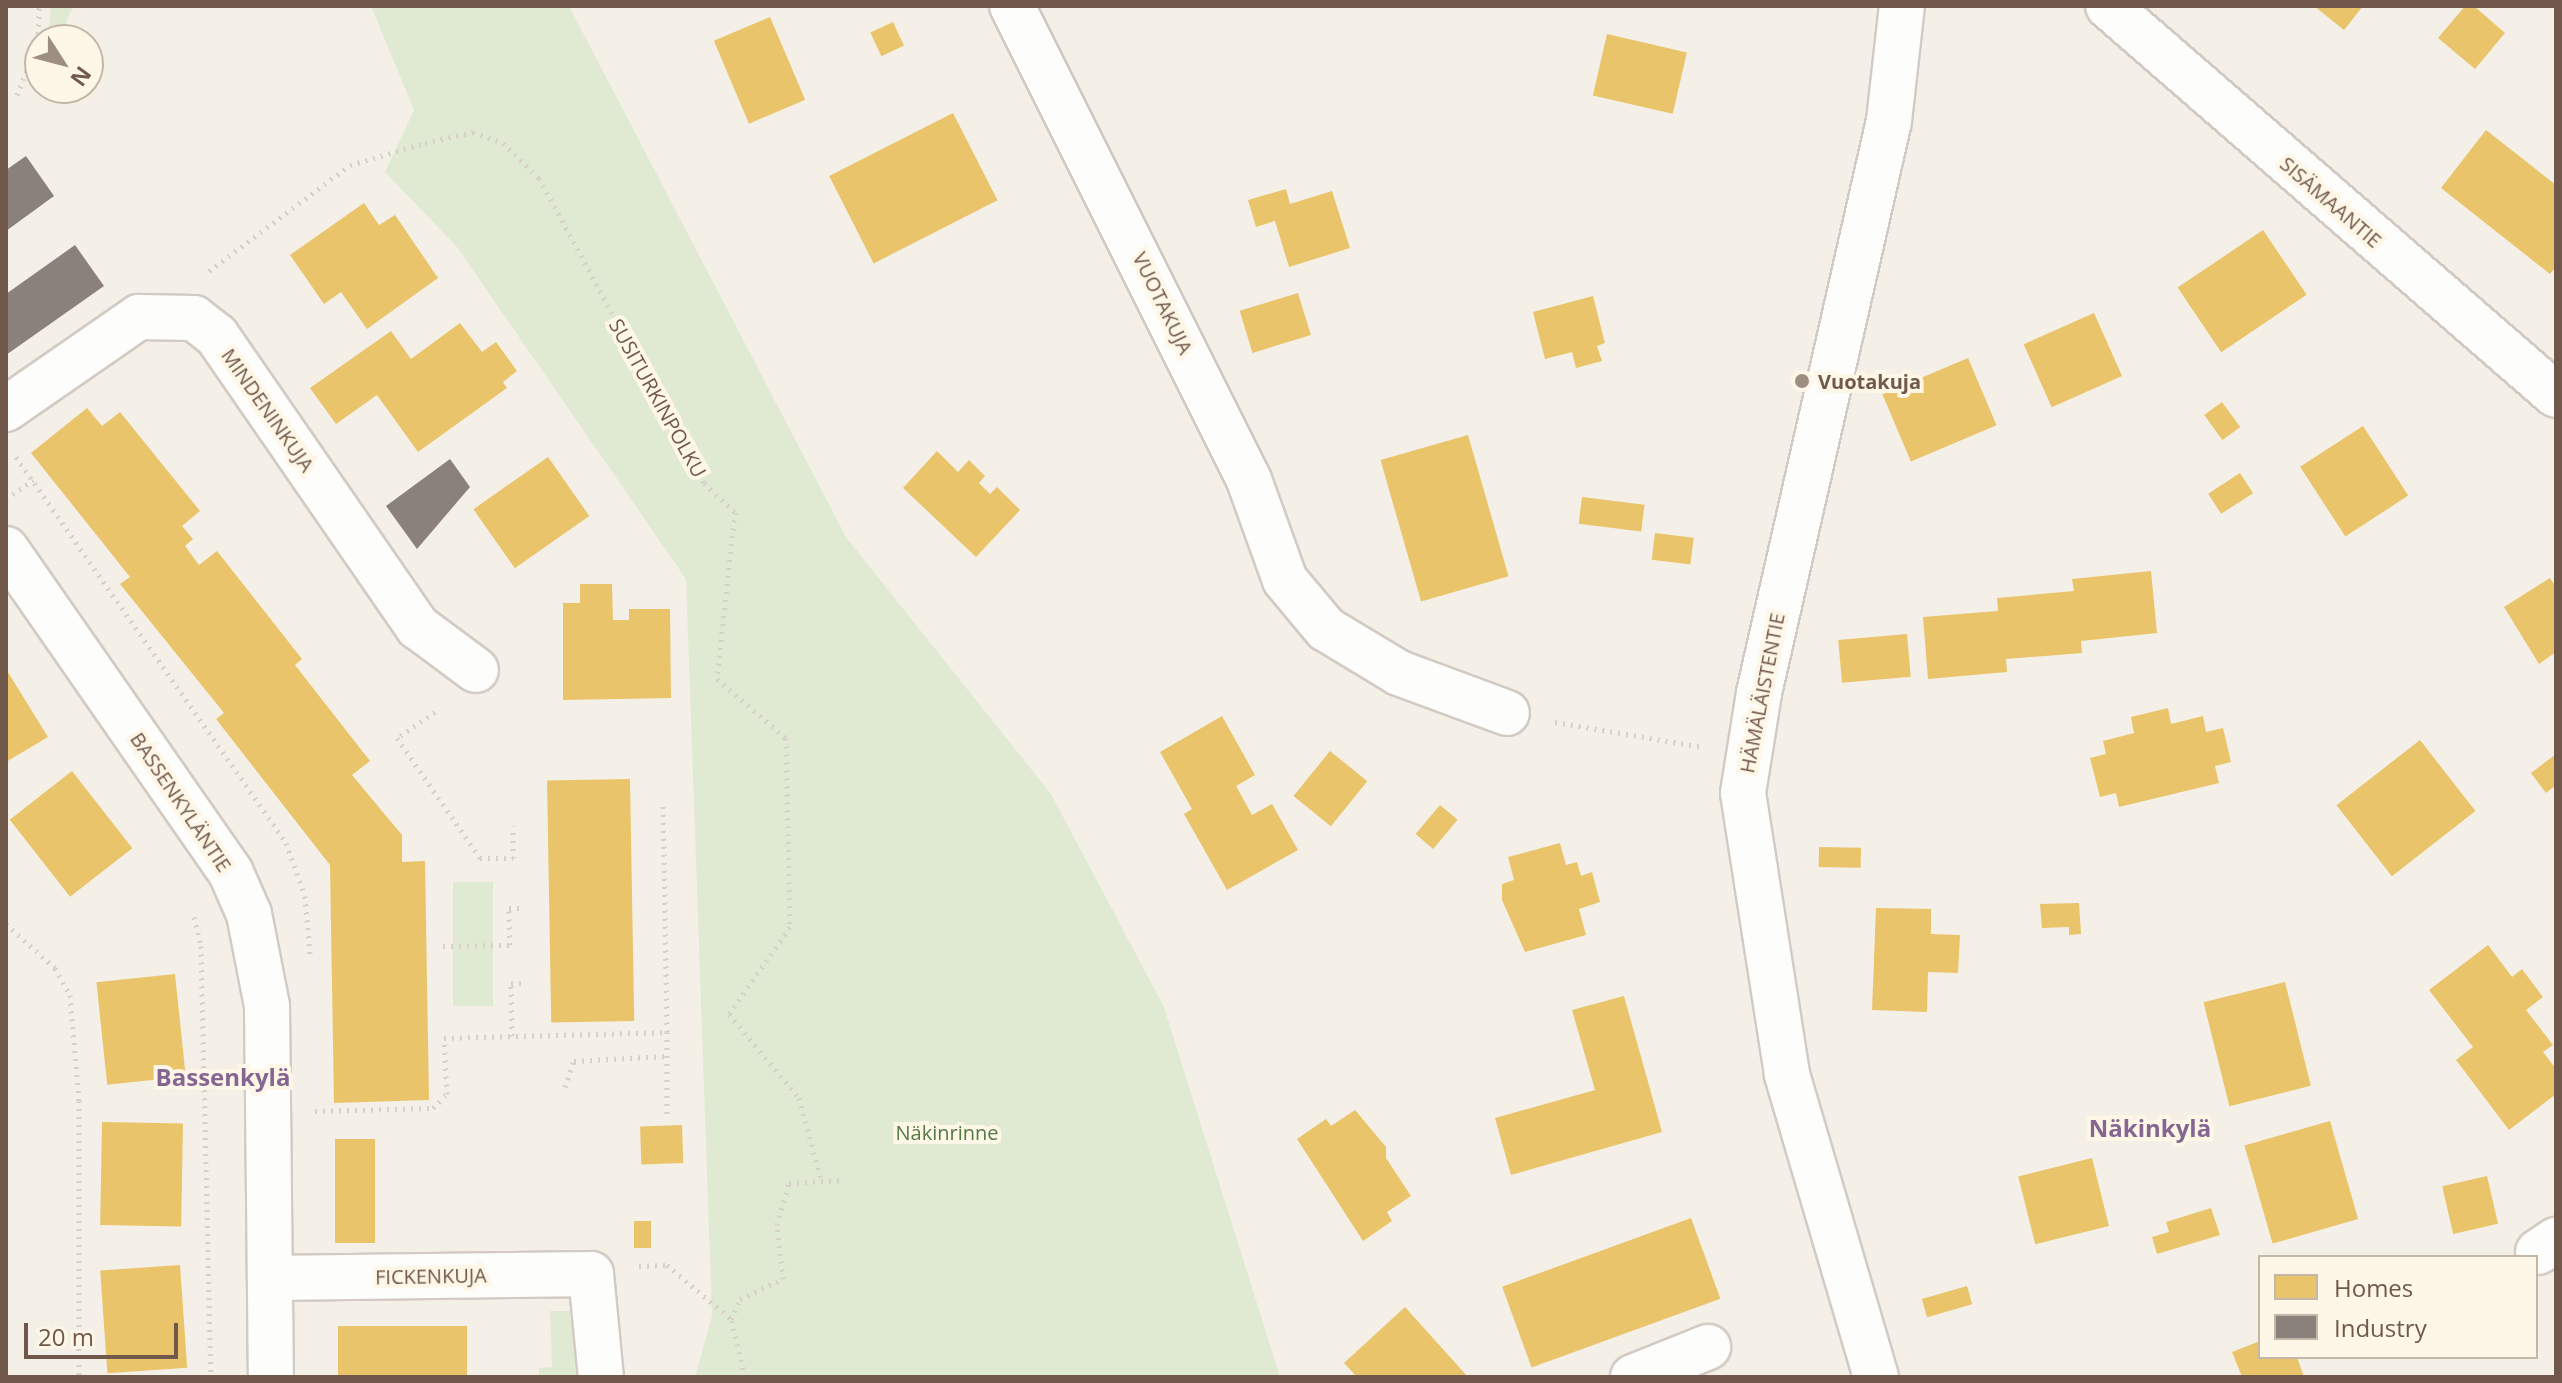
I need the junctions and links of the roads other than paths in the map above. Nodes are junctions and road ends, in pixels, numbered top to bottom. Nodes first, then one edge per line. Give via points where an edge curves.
1 (1012, 6) edge
2 (1902, 6) edge
3 (2108, 6) edge
4 (2556, 395) edge
5 (6, 409) edge
6 (6, 549) edge
7 (476, 670) dead end
8 (1507, 713) road end
9 (270, 1278) junction
10 (1708, 1347) dead end
11 (271, 1377) edge
12 (601, 1377) edge
13 (1633, 1377) edge
14 (1876, 1377) edge

1 - 8 street, VUOTAKUJA via 1249,480 1285,580 1326,629 1399,673
2 - 14 street, HÄMÄLÄISTENTIE via 1889,121 1743,793 1787,1074
3 - 4 street, SISÄMAANTIE
5 - 7 street, MINDENINKUJA via 139,317 194,318 217,336 418,627
6 - 9 street, BASSENKYLÄNTIE via 231,873 249,914 267,1006
9 - 11 street, BASSENKYLÄNTIE
9 - 12 street, FICKENKUJA via 591,1274
10 - 13 street

